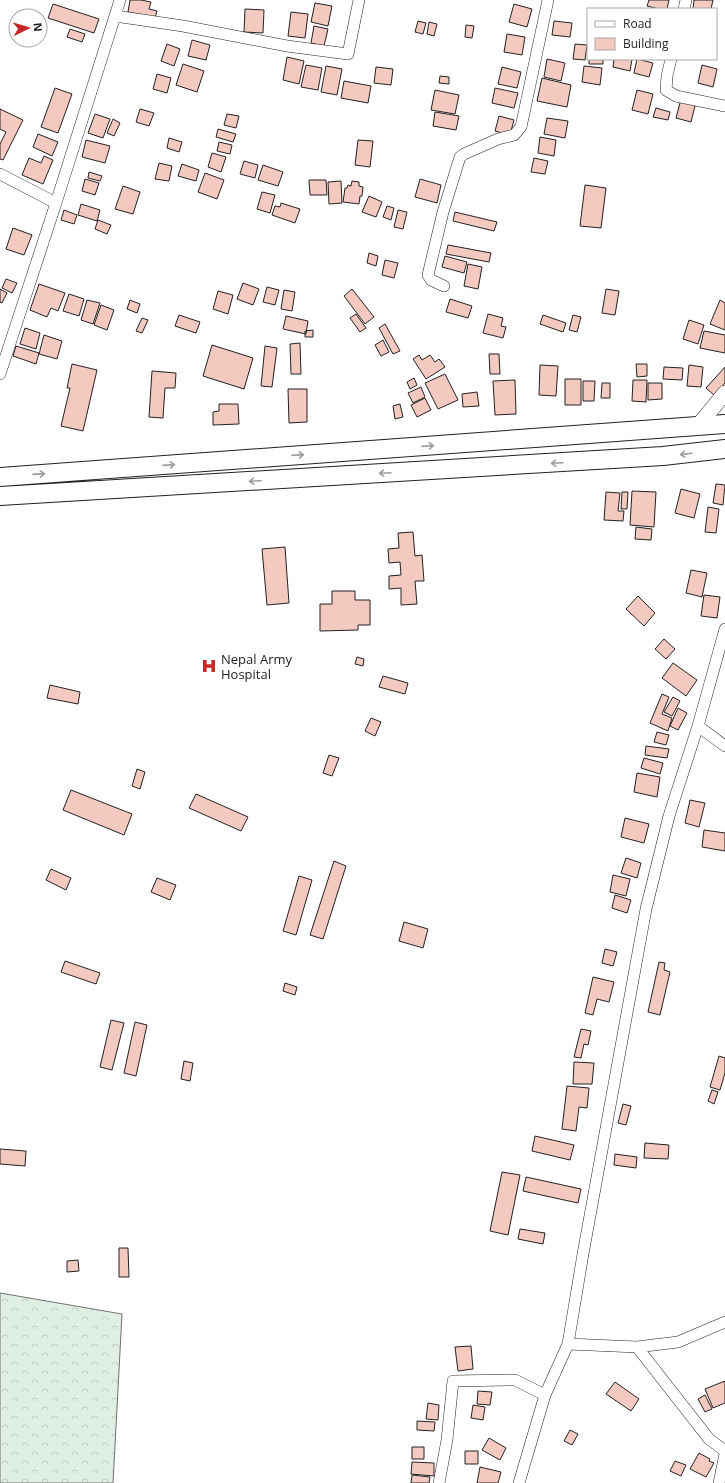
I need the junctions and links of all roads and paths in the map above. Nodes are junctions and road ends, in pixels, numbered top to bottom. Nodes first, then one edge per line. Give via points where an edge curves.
1 (120, 0) edge
2 (360, 0) edge
3 (548, 0) edge
4 (116, 16) junction
5 (671, 60) edge
6 (725, 106) edge
7 (0, 174) edge
8 (56, 203) junction
9 (444, 286) dead end
10 (0, 374) edge
11 (725, 393) edge
12 (725, 424) edge
13 (697, 427) junction
14 (725, 449) edge
15 (0, 477) edge
16 (0, 496) edge
17 (725, 629) edge
18 (698, 726) junction
19 (725, 746) edge
20 (725, 1322) edge
21 (568, 1344) junction
22 (637, 1347) junction
23 (545, 1395) junction
24 (725, 1452) edge
25 (438, 1483) edge
26 (519, 1483) edge
27 (719, 1483) edge

1 - 4 street
2 - 4 street via 348,54
3 - 9 street via 521,127 514,135 498,138 460,158 443,212 428,275 431,280
4 - 8 street
5 - 6 street via 666,76 666,90 676,96
7 - 8 street
8 - 10 street
11 - 13 main road
12 - 13 highway
15 -> 13 highway
14 -> 16 highway via 663,456
17 - 18 street
18 - 19 street
18 - 21 street via 669,816 646,909
20 - 22 street via 678,1342
21 - 22 street
21 - 23 street
22 - 24 street via 709,1439
23 - 25 street via 515,1380 453,1381 447,1440
23 - 26 street
24 - 27 street

